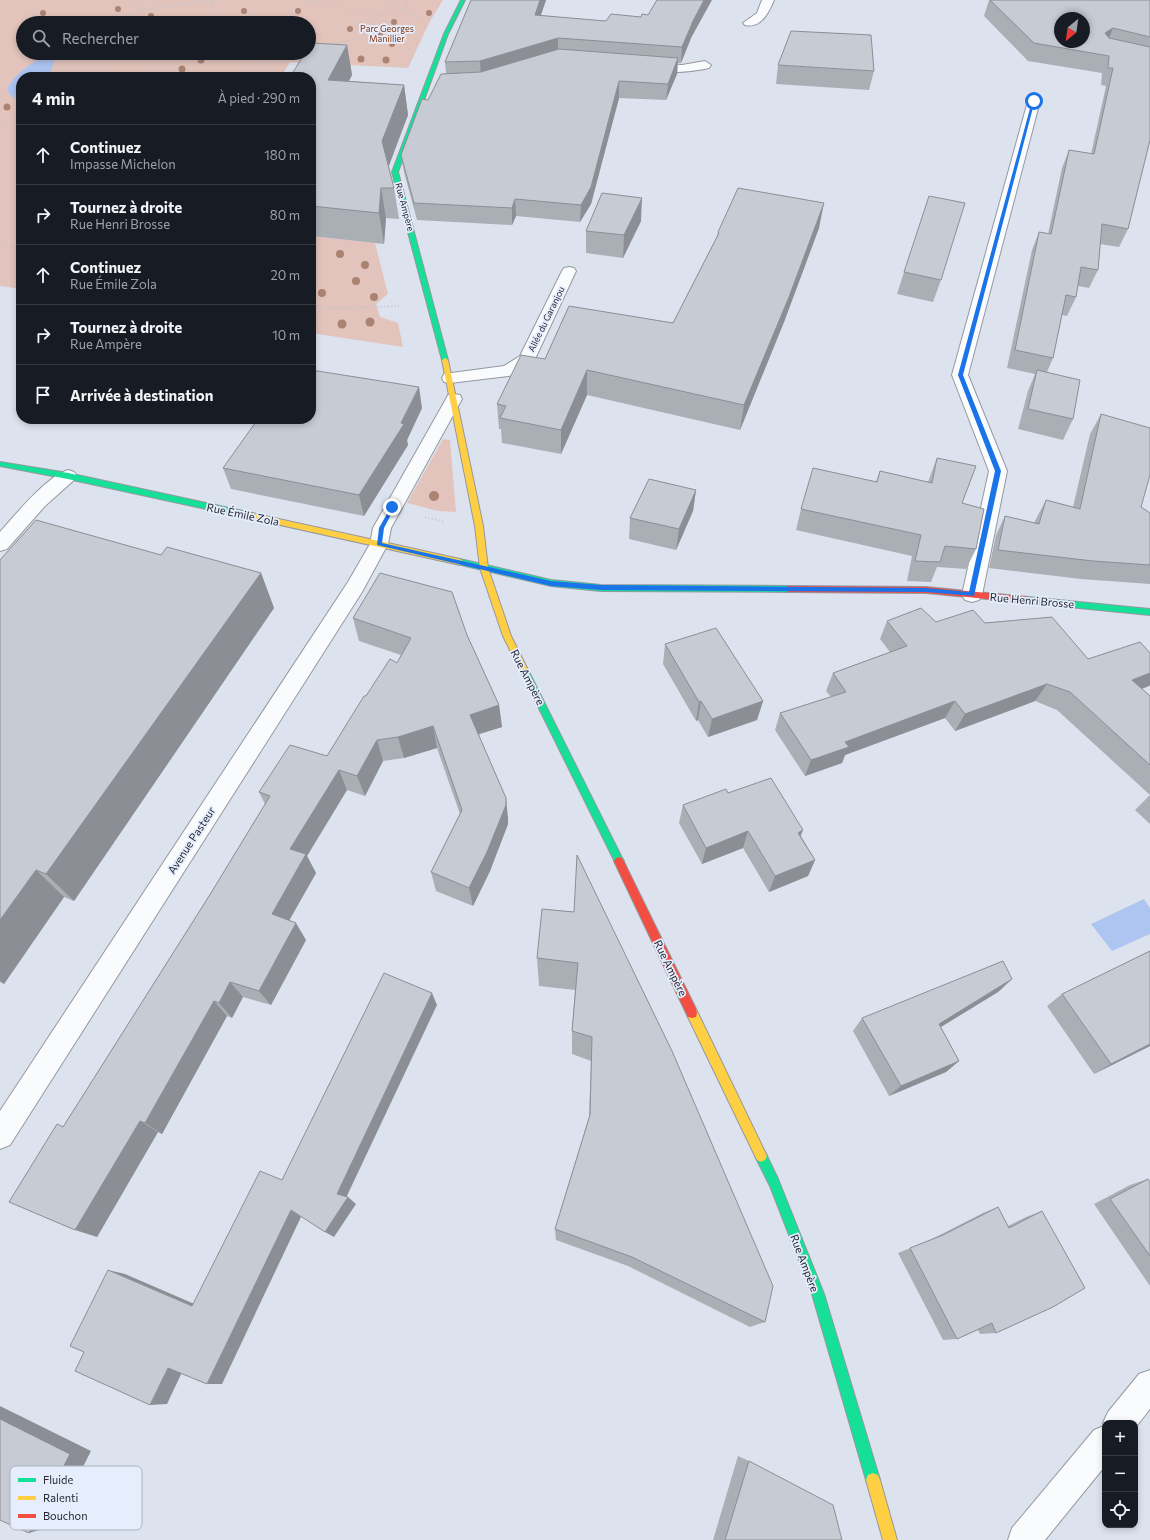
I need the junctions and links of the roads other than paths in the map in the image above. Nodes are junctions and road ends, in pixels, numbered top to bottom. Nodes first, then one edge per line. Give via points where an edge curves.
1 (463, 0) edge
2 (768, 0) edge
3 (749, 23) dead end
4 (705, 65) dead end
5 (635, 66) edge
6 (427, 85) junction
7 (443, 85) edge
8 (1034, 101) dead end
9 (569, 271) dead end
10 (450, 378) junction
11 (454, 399) junction
12 (0, 464) edge
13 (68, 476) junction
14 (0, 544) edge
15 (379, 544) junction
16 (484, 568) junction
17 (972, 595) junction
18 (1150, 612) edge
19 (0, 1135) edge
20 (1150, 1385) edge
21 (1121, 1420) edge
22 (1102, 1445) edge
23 (890, 1540) edge
24 (1024, 1540) edge

1 - 6 street, Rue Ampère via 446,34
2 - 3 street via 762,15
4 - 5 street via 682,69
6 - 7 street
6 - 10 street, Rue Ampère via 395,172
8 - 17 street via 960,375 998,471
9 - 10 street, Allée du Garanjou via 527,359 508,371
10 - 11 street, Rue Ampère
11 - 15 street via 382,528
11 - 16 street, Rue Ampère via 479,526
12 - 13 street, Rue Émile Zola
13 - 14 street via 39,501
13 - 15 street, Rue Émile Zola
15 - 16 street, Rue Émile Zola
15 - 19 street, Avenue Pasteur via 354,587
16 - 17 street, Rue Henri Brosse via 551,583 601,588 926,590
16 - 23 street, Rue Ampère via 507,636 588,794 774,1183 818,1294
17 - 18 street, Rue Henri Brosse
20 - 21 street
22 - 24 street

